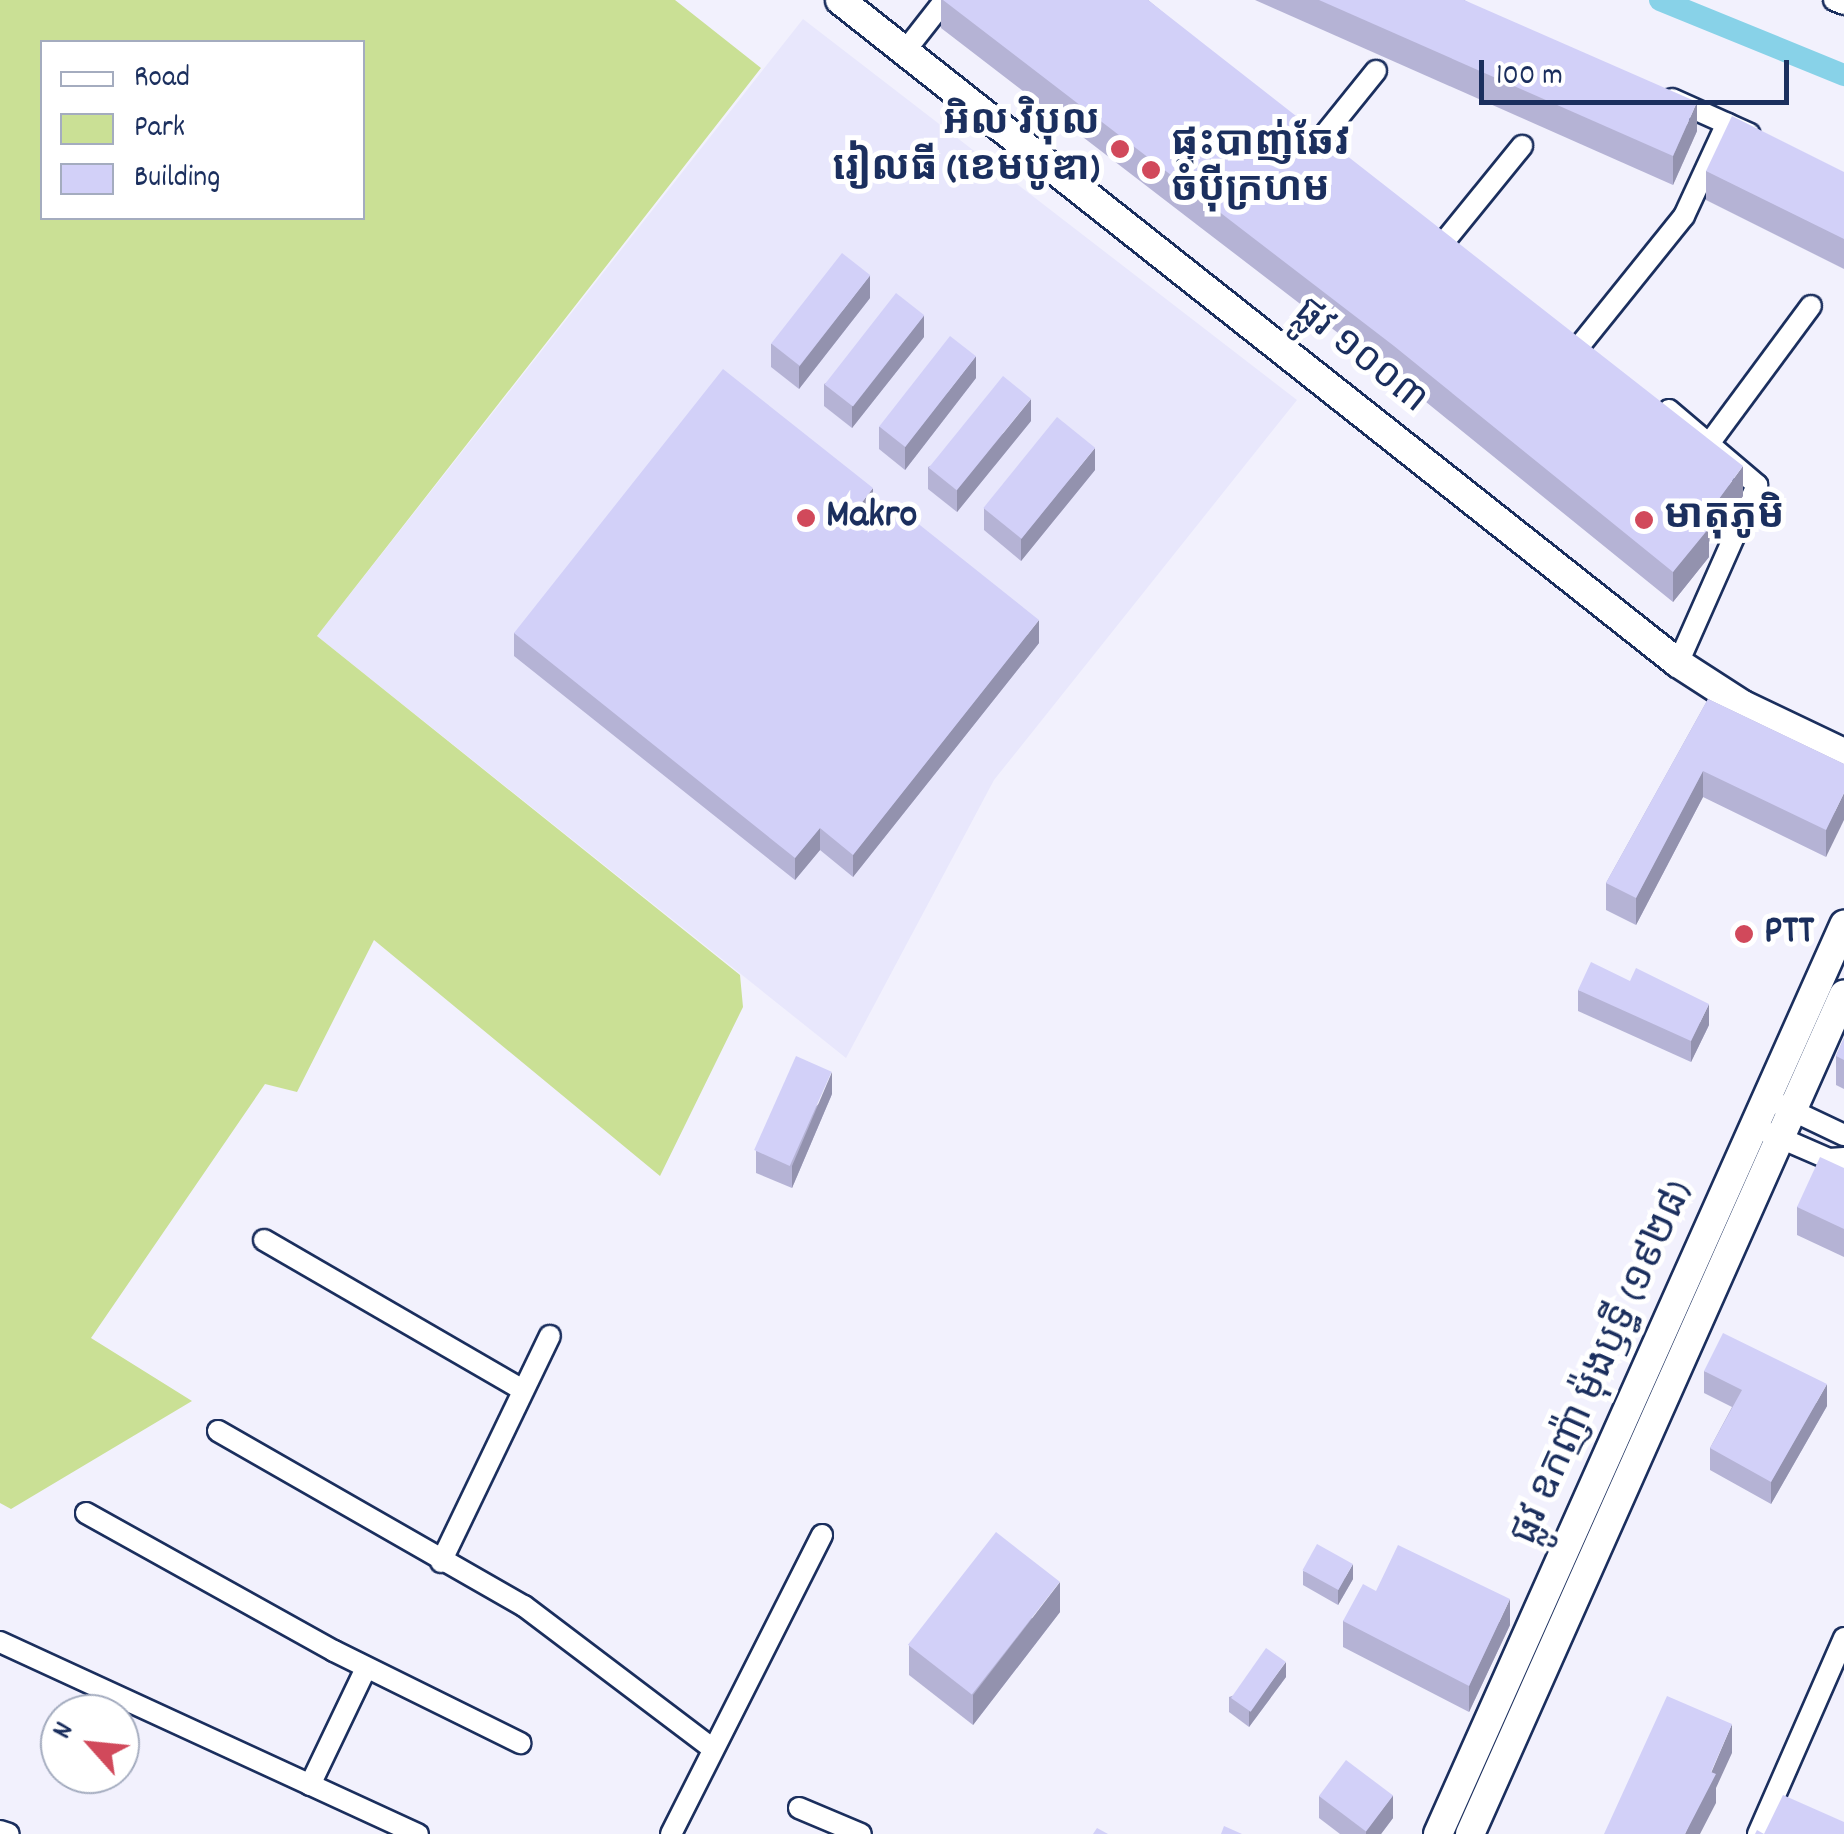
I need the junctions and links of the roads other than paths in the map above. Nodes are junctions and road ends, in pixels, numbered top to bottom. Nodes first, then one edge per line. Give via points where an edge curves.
1 (840, 0) edge
2 (945, 0) edge
3 (1834, 0) edge
4 (1844, 4) edge
5 (906, 51) junction
6 (1376, 70) dead end
7 (1654, 90) edge
8 (1726, 124) junction
9 (1316, 144) edge
10 (1774, 145) edge
11 (1522, 146) dead end
12 (1444, 242) edge
13 (1811, 306) dead end
14 (1581, 344) edge
15 (1654, 398) edge
16 (1711, 441) junction
17 (1678, 664) junction
18 (1844, 753) edge
19 (1844, 925) edge
20 (1844, 994) edge
21 (1766, 1098) junction
22 (1792, 1110) junction
23 (1754, 1126) junction
24 (1844, 1135) edge
25 (1780, 1138) junction
26 (1844, 1158) edge
27 (264, 1240) dead end
28 (550, 1336) dead end
29 (523, 1390) junction
30 (218, 1431) dead end
31 (1601, 1472) junction
32 (1628, 1484) junction
33 (86, 1514) dead end
34 (822, 1535) dead end
35 (440, 1562) junction
36 (1844, 1638) edge
37 (0, 1642) edge
38 (366, 1668) junction
39 (520, 1743) dead end
40 (712, 1748) junction
41 (310, 1786) junction
42 (799, 1808) dead end
43 (0, 1831) edge
44 (9, 1834) edge
45 (418, 1834) edge
46 (671, 1834) edge
47 (861, 1834) edge
48 (1438, 1834) edge
49 (1470, 1834) edge
50 (1758, 1834) edge

1 - 5 main road, ផ្លូវ ១០០៣
2 - 5 street
3 - 4 street
5 - 17 main road, ផ្លូវ ១០០៣
6 - 9 street
7 - 8 street
8 - 10 street
8 - 14 street via 1684,216
11 - 12 street
13 - 16 street
15 - 16 street
16 - 17 street via 1753,476 1756,499
17 - 18 main road, ផ្លូវ ១០០៣
19 - 21 main road, ផ្លូវ ឧកញ៉ា ម៉ុងឫទ្ធី (១៩២៨)
20 - 22 main road, ផ្លូវ ឧកញ៉ា ម៉ុងឫទ្ធី (១៩២៨)
21 - 22 street
21 - 23 main road, ផ្លូវ ឧកញ៉ា ម៉ុងឫទ្ធី (១៩២៨)
22 - 24 street
22 - 25 main road, ផ្លូវ ឧកញ៉ា ម៉ុងឫទ្ធី (១៩២៨)
23 - 25 street
23 - 31 main road, ផ្លូវ ឧកញ៉ា ម៉ុងឫទ្ធី (១៩២៨)
25 - 26 street via 1828,1160
25 - 32 main road, ផ្លូវ ឧកញ៉ា ម៉ុងឫទ្ធី (១៩២៨)
27 - 29 street
28 - 29 street
29 - 35 street
30 - 35 street
31 - 32 main road
31 - 48 main road, ផ្លូវ ឧកញ៉ា ម៉ុងឫទ្ធី (១៩២៨)
32 - 49 main road, ផ្លូវ ឧកញ៉ា ម៉ុងឫទ្ធី (១៩២៨)
33 - 38 street
34 - 40 street
35 - 40 street via 555,1628
36 - 50 street
37 - 41 street
38 - 39 street
38 - 41 street
40 - 46 street
41 - 45 street
42 - 47 street
43 - 44 street

